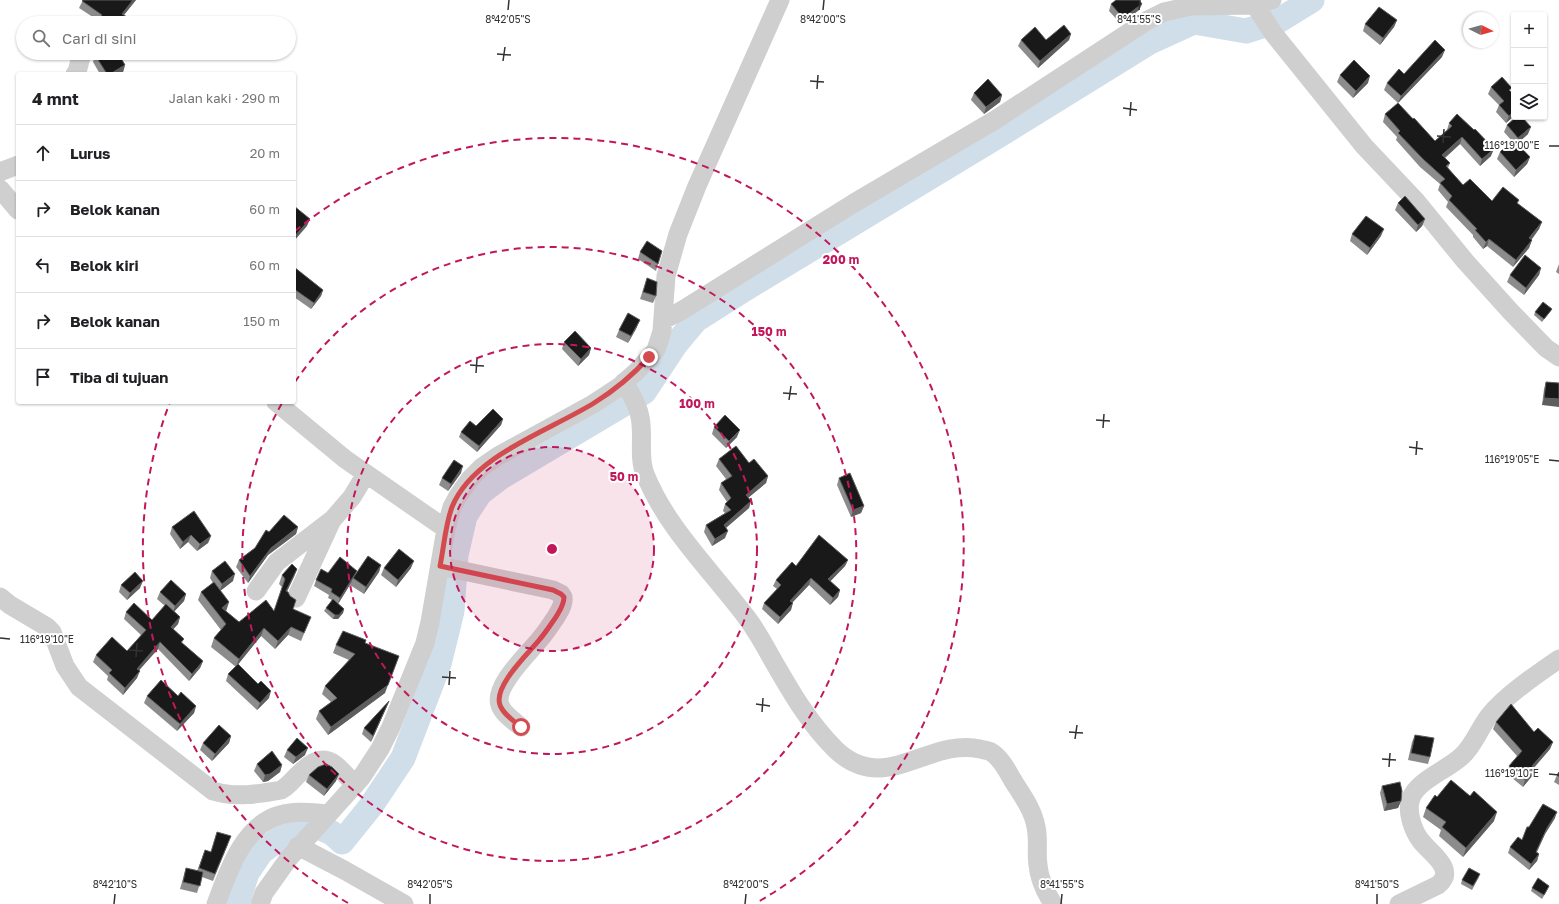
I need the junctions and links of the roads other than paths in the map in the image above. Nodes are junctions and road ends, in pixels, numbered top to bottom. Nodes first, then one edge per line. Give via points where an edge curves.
1 (780, 0) edge
2 (1263, 7) edge
3 (80, 60) edge
4 (77, 72) edge
5 (16, 166) edge
6 (0, 172) edge
7 (0, 189) edge
8 (16, 208) edge
9 (663, 320) junction
10 (1559, 357) edge
11 (629, 391) junction
12 (278, 404) edge
13 (366, 474) junction
14 (333, 519) junction
15 (446, 529) junction
16 (449, 568) junction
17 (256, 591) dead end
18 (0, 597) edge
19 (296, 598) edge
20 (1559, 659) edge
21 (521, 727) dead end
22 (355, 785) junction
23 (330, 814) junction
24 (304, 840) junction
25 (216, 904) edge
26 (260, 904) edge
27 (404, 904) edge
28 (1053, 904) edge
29 (1399, 904) edge

1 - 9 street via 678,234 666,276
2 - 9 street via 1191,6 1164,12 1148,20 994,120 854,203 682,311
2 - 10 street via 1272,33 1364,146 1416,201 1465,261 1546,348
3 - 4 street
5 - 6 street
7 - 8 street
9 - 11 street via 656,350 637,371
11 - 15 street via 593,404 482,467 458,496
11 - 28 street via 640,416 644,467 651,486 690,548 748,619 807,717 835,750 850,760 881,769 958,746 991,752 1006,769 1030,810 1036,825 1041,879
12 - 13 street
13 - 14 street via 352,497
13 - 15 street
14 - 17 street via 277,562
14 - 19 street
15 - 16 street
16 - 21 street via 553,590 564,597 562,607 552,623 511,674 500,693 499,704 502,710
16 - 22 street via 404,699 380,749
18 - 22 street via 52,632 65,666 79,687 213,791 235,795 281,790 308,766 326,760 333,762
20 - 29 street via 1499,705 1487,718 1464,755 1417,789 1411,799 1411,821 1421,841 1442,863 1444,876 1438,885
22 - 23 street
23 - 24 street
23 - 25 street via 302,812 280,815 258,827 233,860
24 - 26 street via 275,876
24 - 27 street via 344,870

